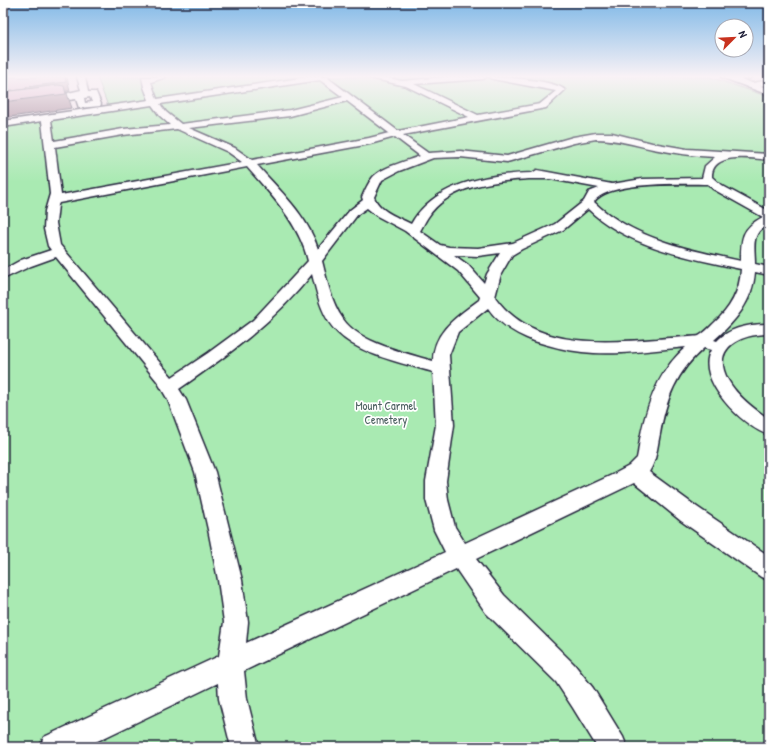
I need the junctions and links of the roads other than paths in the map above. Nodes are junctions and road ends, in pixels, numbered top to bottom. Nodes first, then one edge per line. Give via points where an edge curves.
1 (74, 112) edge
2 (161, 112) edge
3 (294, 112) edge
4 (367, 112) edge
5 (465, 112) edge
6 (510, 112) edge
7 (42, 116) junction
8 (477, 118) junction
9 (3, 119) edge
10 (3, 124) edge
11 (178, 126) junction
12 (396, 134) junction
13 (50, 145) junction
14 (729, 156) junction
15 (769, 156) edge
16 (427, 157) junction
17 (507, 159) junction
18 (249, 164) junction
19 (547, 176) junction
20 (709, 181) junction
21 (612, 187) junction
22 (55, 200) junction
23 (369, 201) junction
24 (588, 203) junction
25 (769, 217) edge
26 (414, 231) junction
27 (517, 246) junction
28 (438, 249) junction
29 (58, 252) junction
30 (314, 261) junction
31 (759, 269) edge
32 (3, 275) edge
33 (488, 299) junction
34 (769, 329) edge
35 (711, 344) junction
36 (441, 369) junction
37 (169, 387) junction
38 (769, 428) edge
39 (635, 472) junction
40 (460, 556) junction
41 (769, 570) edge
42 (231, 663) junction
43 (54, 747) edge
44 (245, 747) edge
45 (613, 747) edge

1 - 7 street
2 - 11 street
3 - 11 street
4 - 12 street
5 - 8 street
6 - 8 street
7 - 9 street
7 - 10 street
7 - 13 street
8 - 12 street
11 - 13 street via 112,133
11 - 18 street via 236,153
12 - 16 street
12 - 18 street
13 - 22 street
14 - 15 street
14 - 17 street via 667,150 601,135 579,138
14 - 20 street via 717,159 711,165 707,173
16 - 17 street via 452,154
16 - 23 street via 378,178 372,184
17 - 19 street via 522,168
18 - 22 street
18 - 30 street via 301,226 311,245
19 - 21 street
19 - 26 street via 496,179 459,190 427,208
20 - 21 street via 660,181
20 - 25 street
21 - 24 street via 596,193
22 - 29 street via 50,210 50,228
23 - 26 street via 381,214
23 - 30 street via 354,212
24 - 27 street via 559,227
24 - 31 street via 612,222 650,240 694,254
25 - 31 street via 751,231 748,240
26 - 28 street
27 - 28 street via 473,252
27 - 33 street via 507,253 498,266 491,282
28 - 33 street via 463,268
29 - 32 street via 26,262
29 - 37 street via 154,365
30 - 36 street via 330,308 343,329 370,345
30 - 37 street via 258,324
31 - 35 street
33 - 35 street via 497,312 513,325 558,343 583,347 686,342
33 - 36 street via 482,307 452,329 441,355
34 - 35 street via 737,334 725,341
35 - 38 street via 717,353 716,367 723,385 738,404
35 - 39 street via 685,355 676,365 663,388 644,464
36 - 40 street via 445,410 436,481 437,500 445,530
37 - 42 street via 204,472 220,534 236,622
39 - 40 street
39 - 41 street
40 - 42 street
40 - 45 street via 496,604 565,673
42 - 43 street
42 - 44 street via 233,699

